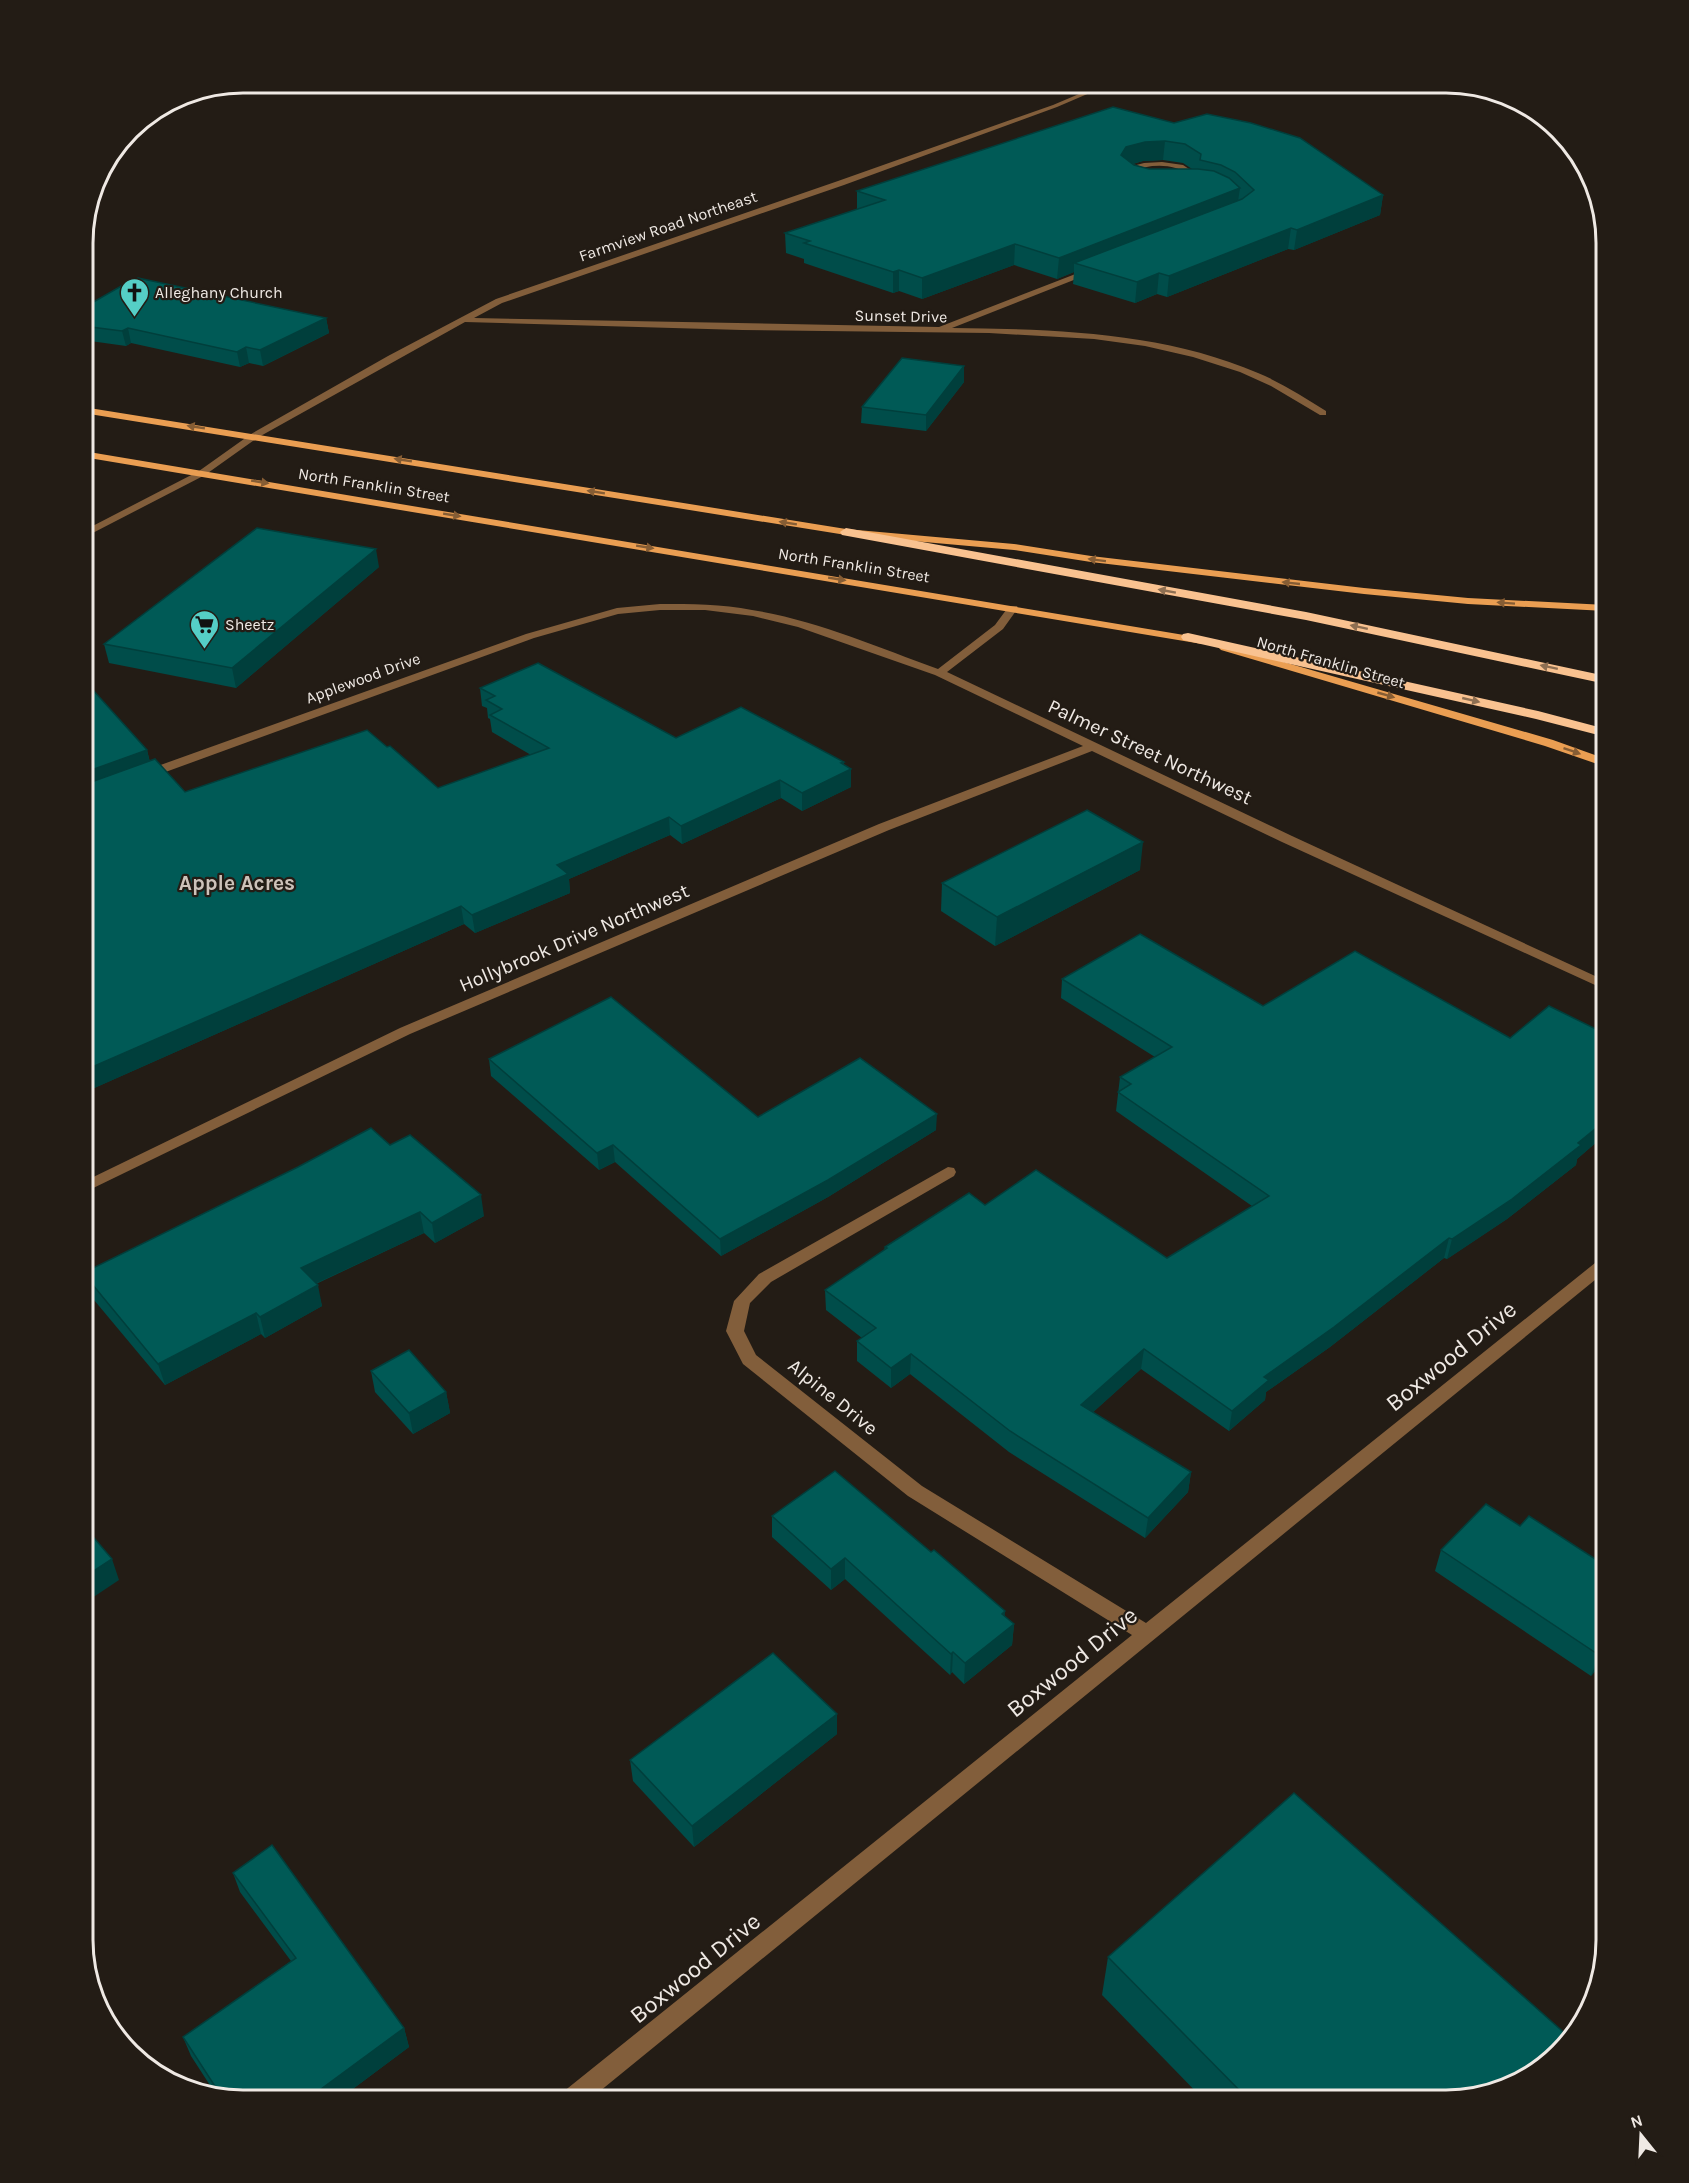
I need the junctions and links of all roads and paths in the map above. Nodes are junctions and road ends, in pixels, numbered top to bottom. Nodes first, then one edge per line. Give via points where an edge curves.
1 (1086, 93) edge
2 (1138, 182) edge
3 (1186, 182) junction
4 (1176, 184) edge
5 (1196, 184) edge
6 (1102, 266) edge
7 (463, 320) junction
8 (935, 331) junction
9 (93, 412) edge
10 (1323, 413) dead end
11 (254, 436) junction
12 (93, 456) edge
13 (202, 473) junction
14 (93, 530) edge
15 (846, 532) junction
16 (660, 607) joint
17 (1596, 607) edge
18 (1013, 608) junction
19 (1188, 637) junction
20 (939, 673) junction
21 (1596, 678) edge
22 (1596, 730) edge
23 (1091, 747) junction
24 (1596, 759) edge
25 (137, 779) edge
26 (1596, 981) edge
27 (948, 1172) dead end
28 (93, 1183) edge
29 (1596, 1271) edge
30 (1147, 1634) junction
31 (583, 2090) edge

1 - 7 street, Farmview Road Northeast via 841,183 499,301
2 - 3 street via 1126,174 1128,170 1157,164 1190,171 1193,179
3 - 4 street
3 - 5 street
6 - 8 street
7 - 8 street, Sunset Drive
7 - 11 street, Farmview Road Northeast
8 - 10 street, Sunset Drive via 1048,333 1122,339 1185,351 1244,370
11 -> 9 main road, North Franklin Street
11 - 13 street, Farmview Road Northeast
15 -> 11 main road, North Franklin Street
12 - 13 main road, North Franklin Street
13 - 14 street, Farmview Road Northeast
13 -> 18 main road, North Franklin Street
17 -> 15 main road, North Franklin Street via 1364,591 1014,548
21 -> 15 highway via 1306,616
16 - 20 street, Palmer Street Northwest via 705,607 791,622
16 - 25 street, Applewood Drive via 617,611 530,636
18 - 19 main road, North Franklin Street
18 - 20 street via 999,627
19 -> 22 highway
19 -> 24 main road, North Franklin Street
20 - 23 street, Palmer Street Northwest
23 - 26 street, Palmer Street Northwest
23 - 28 street, Hollybrook Drive Northwest via 884,827 405,1031
27 - 30 street, Alpine Drive via 765,1278 742,1301 735,1331 749,1359 915,1491
29 - 30 street, Boxwood Drive
30 - 31 street, Boxwood Drive

